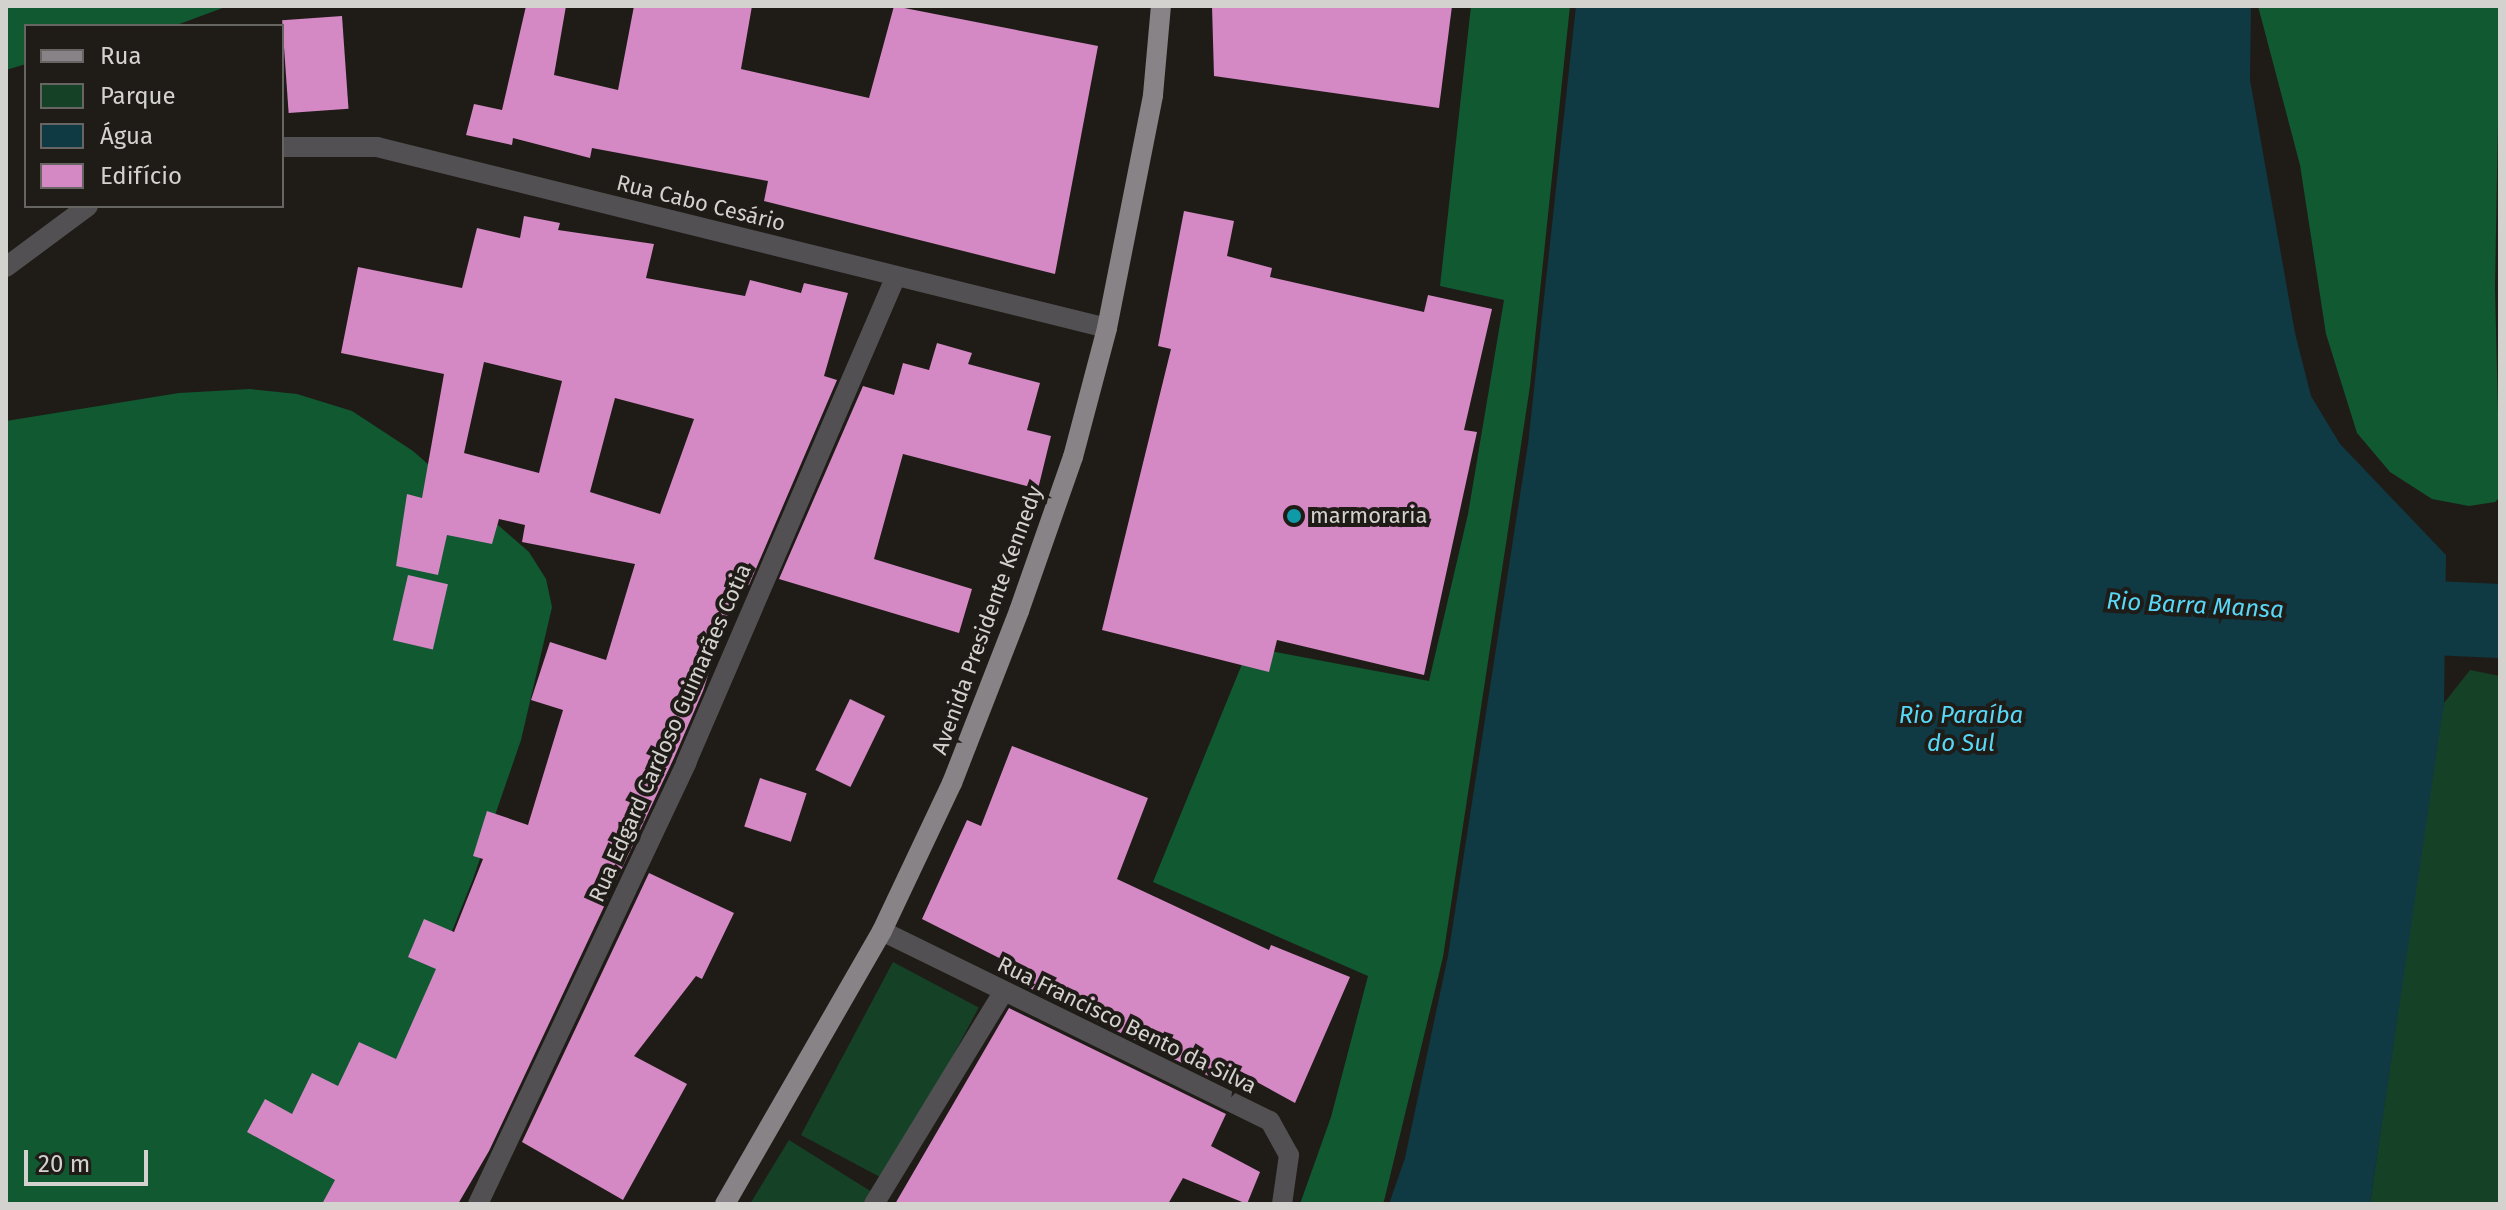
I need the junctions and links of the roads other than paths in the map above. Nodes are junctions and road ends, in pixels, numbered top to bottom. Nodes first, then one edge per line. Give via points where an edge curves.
1 (1161, 6) edge
2 (284, 147) edge
3 (85, 208) edge
4 (6, 267) edge
5 (896, 276) junction
6 (1107, 328) junction
7 (882, 931) junction
8 (1003, 993) junction
9 (478, 1204) edge
10 (725, 1204) edge
11 (874, 1204) edge
12 (1282, 1204) edge

1 - 6 main road, Avenida Presidente Kennedy via 1153,95
2 - 5 street, Rua Cabo Cesário via 377,147
3 - 4 street
5 - 6 street, Rua Cabo Cesário
5 - 9 street, Rua Edgard Cardoso Guimarães Cotia via 686,763
6 - 7 main road, Avenida Presidente Kennedy via 1073,457 1019,611 952,783
7 - 8 street, Rua Francisco Bento da Silva
7 - 10 main road, Avenida Presidente Kennedy
8 - 11 street
8 - 12 street, Rua Francisco Bento da Silva via 1270,1121 1289,1155

